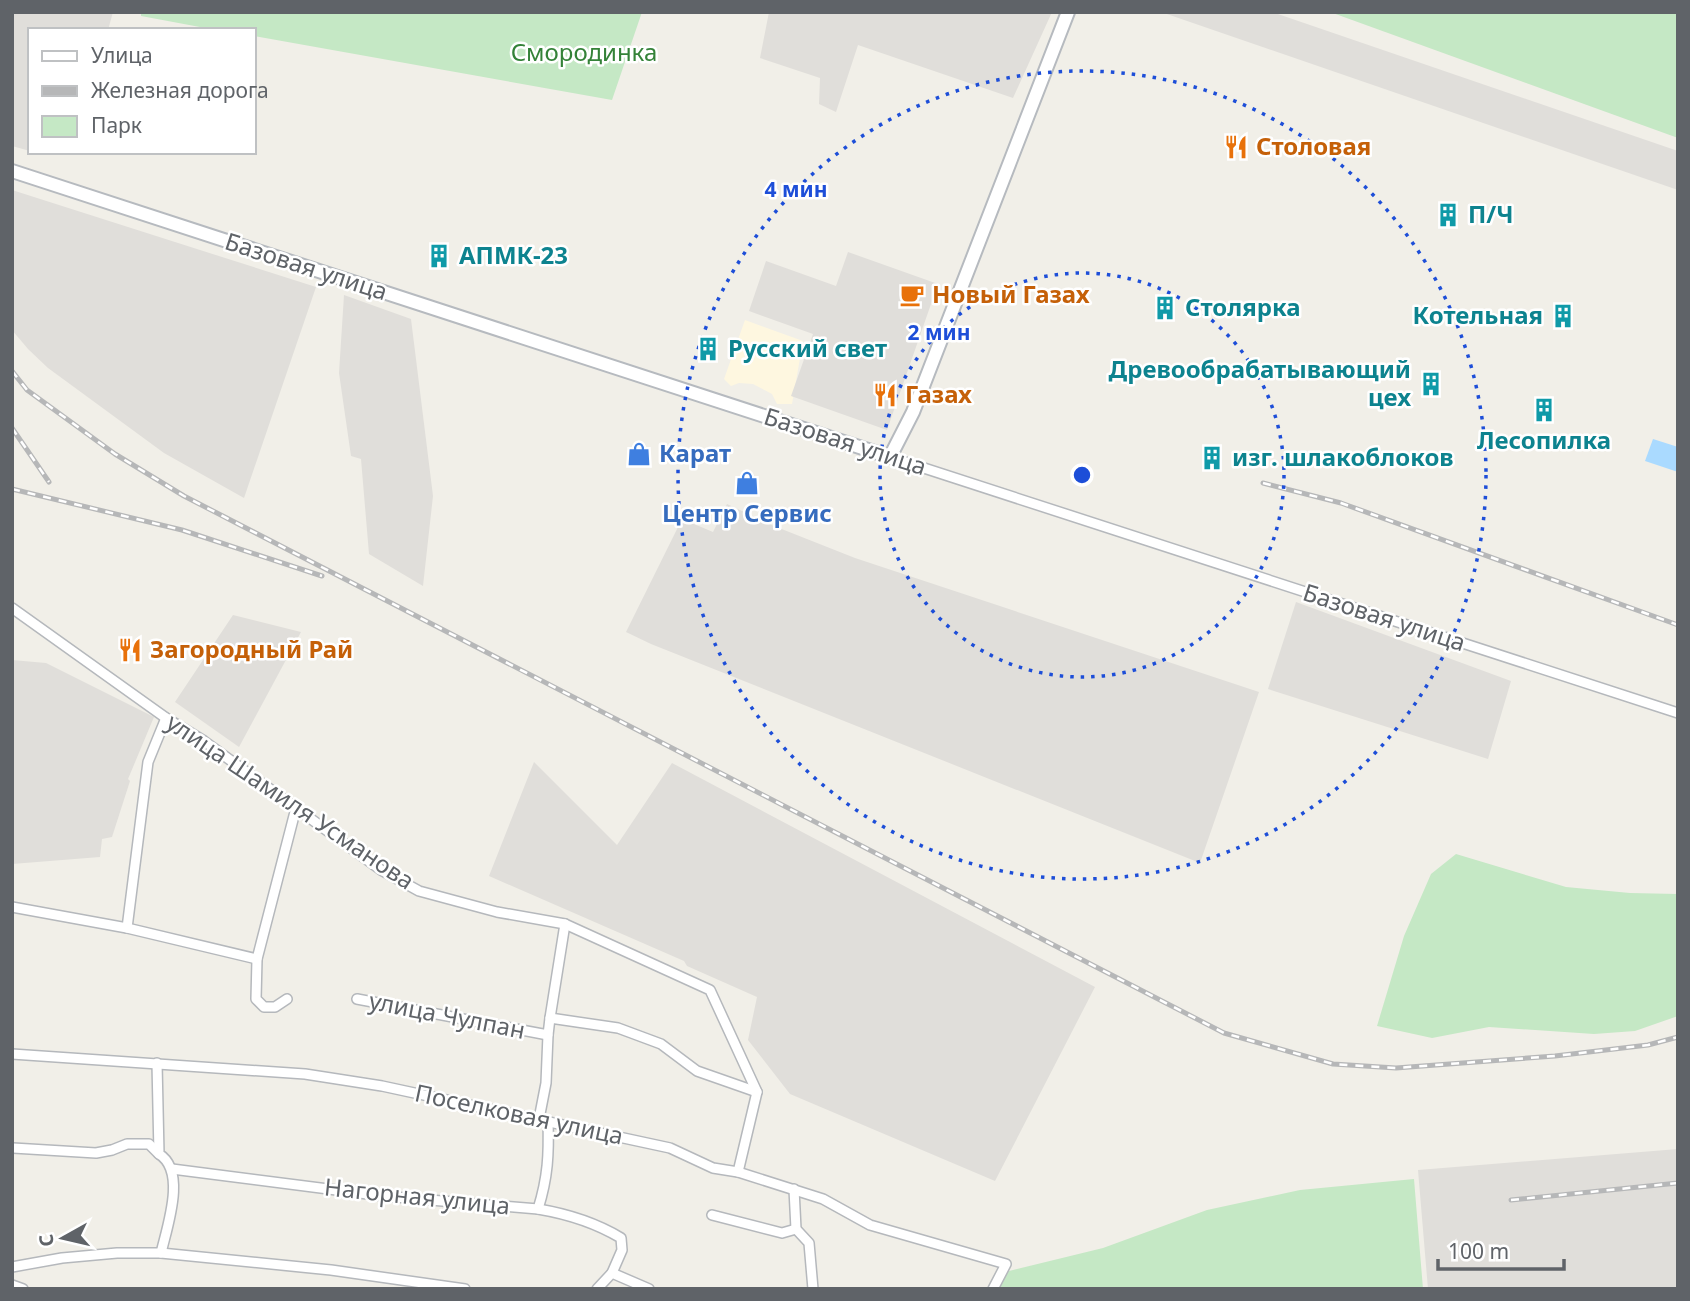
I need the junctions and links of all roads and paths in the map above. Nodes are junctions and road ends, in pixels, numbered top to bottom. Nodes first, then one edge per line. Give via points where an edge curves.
1 (1068, 12) edge
2 (12, 171) edge
3 (890, 457) junction
4 (12, 608) edge
5 (1678, 713) edge
6 (166, 718) junction
7 (296, 808) junction
8 (12, 907) edge
9 (565, 924) junction
10 (127, 928) junction
11 (257, 959) junction
12 (287, 999) dead end
13 (357, 999) dead end
14 (550, 1018) junction
15 (548, 1035) junction
16 (12, 1054) edge
17 (157, 1063) junction
18 (757, 1092) junction
19 (544, 1120) junction
20 (13, 1148) edge
21 (159, 1154) junction
22 (172, 1169) junction
23 (738, 1172) junction
24 (794, 1189) junction
25 (538, 1209) junction
26 (712, 1215) dead end
27 (796, 1229) junction
28 (160, 1253) junction
29 (12, 1267) edge
30 (612, 1273) junction
31 (12, 1286) edge
32 (23, 1289) edge
33 (464, 1289) edge
34 (597, 1289) edge
35 (649, 1289) edge
36 (813, 1289) edge
37 (993, 1289) edge

1 - 3 main road via 913,412
2 - 3 main road, Базовая улица
3 - 5 street, Базовая улица
4 - 6 street, улица Шамиля Усманова
6 - 7 street, улица Шамиля Усманова
6 - 10 street via 148,762
7 - 9 street, улица Шамиля Усманова via 381,870 419,891
7 - 11 street
8 - 10 street
9 - 14 street
9 - 18 street, улица Шамиля Усманова via 710,990
10 - 11 street
11 - 12 street via 256,999 264,1007 275,1007
13 - 15 street, улица Чулпан
14 - 15 street, улица Чулпан
14 - 18 street, улица Чулпан via 618,1028 661,1044 698,1071
15 - 19 street
16 - 17 street, Поселковая улица
17 - 19 street, Поселковая улица via 306,1074
17 - 21 street
18 - 23 street
19 - 23 street, Поселковая улица via 670,1148 713,1168
19 - 25 street via 549,1165
20 - 21 street via 96,1153 127,1144 149,1144
21 - 22 street
22 - 25 street, Нагорная улица via 383,1196
22 - 28 street via 174,1186
23 - 24 street, Поселковая улица
24 - 27 street
24 - 37 street, Поселковая улица via 870,1225 1006,1264
25 - 30 street, Нагорная улица via 594,1224 621,1238 622,1250
26 - 27 street via 782,1233
27 - 36 street via 809,1243
28 - 29 street via 62,1258
28 - 33 street
30 - 34 street
30 - 35 street
31 - 32 street

